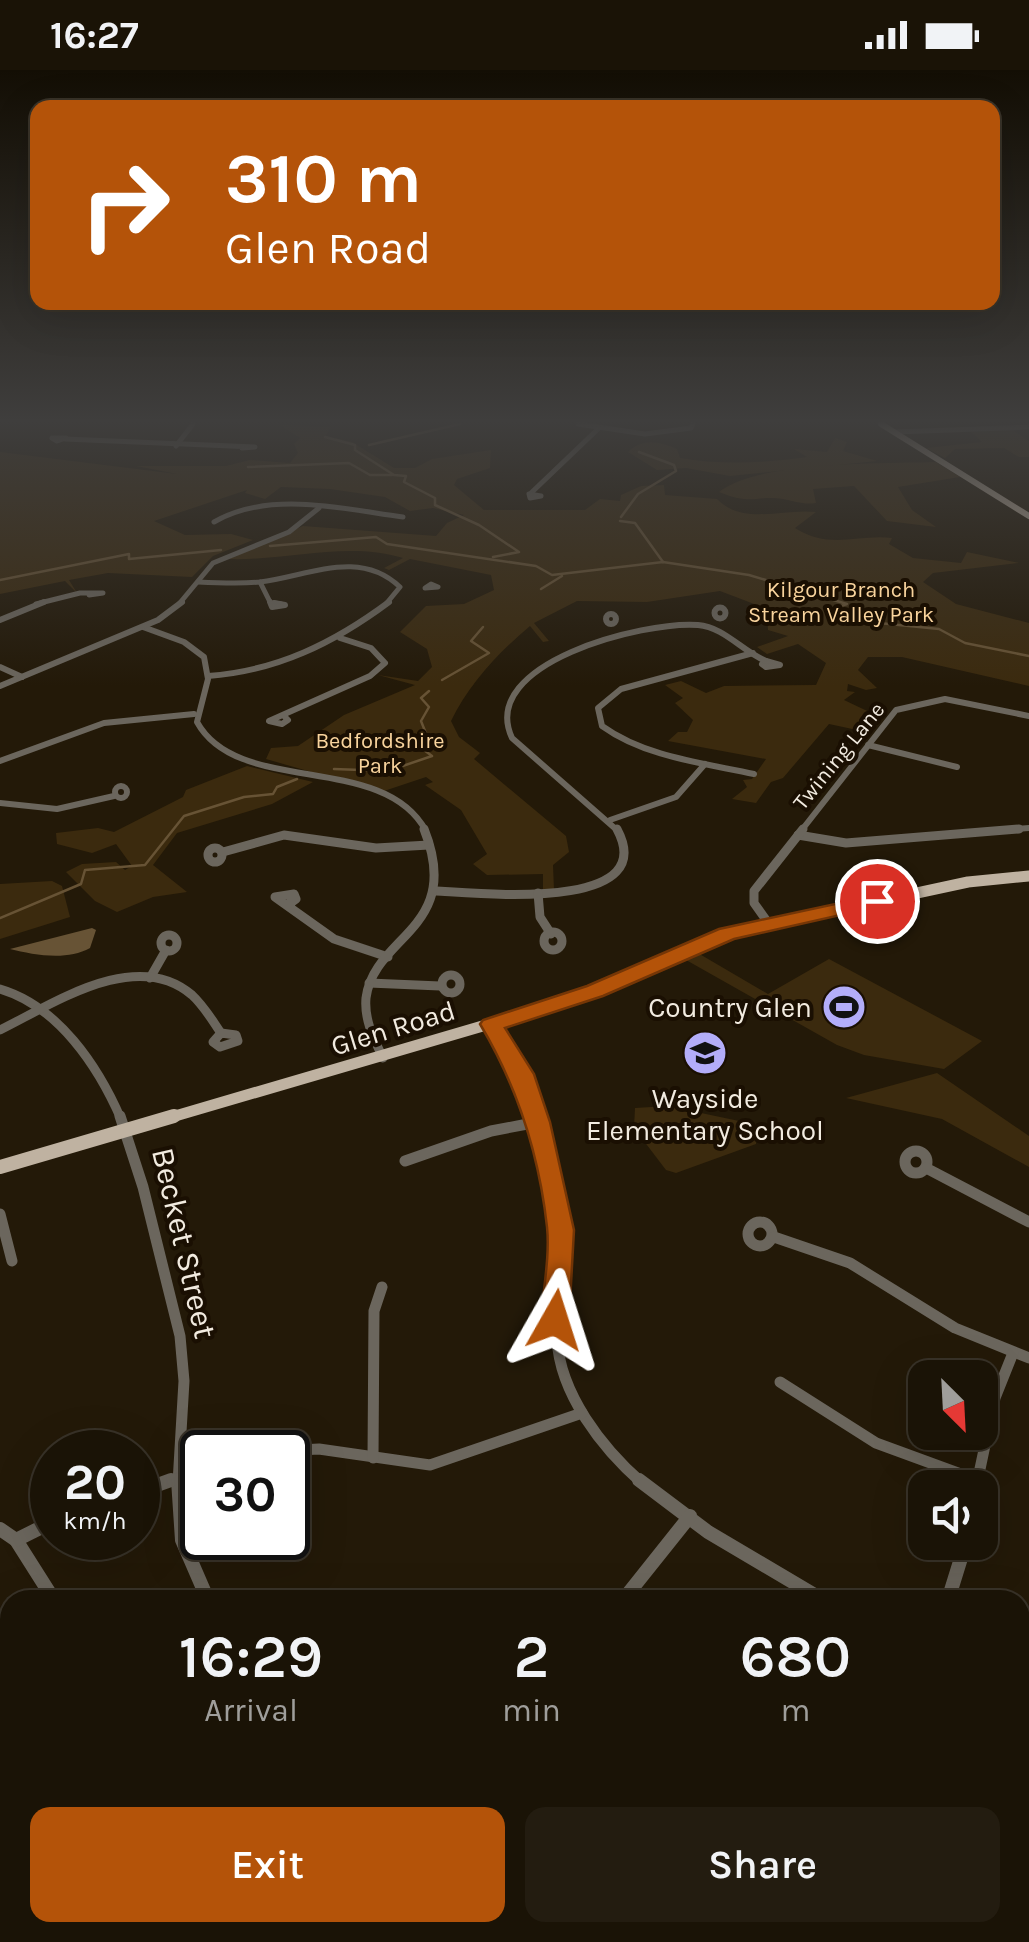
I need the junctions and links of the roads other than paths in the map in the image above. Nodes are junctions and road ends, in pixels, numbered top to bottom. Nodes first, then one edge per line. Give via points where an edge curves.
1 (246, 511) edge
2 (315, 511) edge
3 (350, 511) edge
4 (403, 517) dead end
5 (214, 522) dead end
6 (198, 582) junction
7 (260, 582) junction
8 (400, 587) junction
9 (424, 587) dead end
10 (89, 595) dead end
11 (274, 604) dead end
12 (714, 616) dead end
13 (0, 620) edge
14 (616, 622) dead end
15 (702, 625) junction
16 (143, 627) junction
17 (637, 634) junction
18 (340, 638) junction
19 (754, 652) junction
20 (766, 661) dead end
21 (0, 668) edge
22 (22, 676) junction
23 (208, 676) junction
24 (0, 686) edge
25 (194, 714) junction
26 (1029, 716) edge
27 (285, 717) dead end
28 (868, 745) junction
29 (0, 761) edge
30 (705, 764) junction
31 (957, 767) dead end
32 (754, 774) dead end
33 (114, 796) dead end
34 (0, 803) edge
35 (610, 820) junction
36 (1029, 828) edge
37 (798, 835) junction
38 (429, 845) junction
39 (223, 852) dead end
40 (1029, 876) edge
41 (436, 891) junction
42 (538, 893) junction
43 (289, 904) dead end
44 (769, 924) junction
45 (551, 934) dead end
46 (166, 950) dead end
47 (388, 957) junction
48 (150, 978) junction
49 (369, 982) junction
50 (440, 986) dead end
51 (0, 988) edge
52 (41, 1010) junction
53 (492, 1024) junction
54 (0, 1030) edge
55 (221, 1033) dead end
56 (382, 1058) junction
57 (538, 1122) junction
58 (127, 1132) junction
59 (405, 1160) dead end
60 (0, 1168) edge
61 (926, 1168) dead end
62 (0, 1214) edge
63 (1029, 1222) edge
64 (774, 1237) dead end
65 (12, 1260) dead end
66 (382, 1287) dead end
67 (1013, 1353) junction
68 (1029, 1358) edge
69 (780, 1382) dead end
70 (582, 1413) junction
71 (310, 1449) edge
72 (373, 1458) junction
73 (943, 1470) edge
74 (980, 1470) edge
75 (180, 1477) edge
76 (177, 1478) junction
77 (160, 1484) edge
78 (690, 1516) junction
79 (0, 1528) edge
80 (30, 1533) edge
81 (16, 1540) junction
82 (960, 1560) edge
83 (48, 1590) edge
84 (201, 1590) edge
85 (631, 1590) edge
86 (807, 1590) edge
87 (951, 1590) edge

1 - 5 street
2 - 6 street via 289,532 223,556
3 - 4 street
6 - 7 street
6 - 16 street via 176,608
7 - 8 street via 343,566 385,574
7 - 11 street
8 - 9 street
8 - 18 street
10 - 13 street via 32,605
12 - 15 street
14 - 17 street
15 - 17 street
15 - 19 street
16 - 22 street
16 - 23 street via 200,653
17 - 35 street via 546,663 518,683 504,711 512,740
18 - 23 street via 248,673
18 - 27 street via 371,648 384,663
19 - 20 street
19 - 30 street via 621,689 598,708 602,726 620,739
21 - 22 street
22 - 24 street
23 - 25 street
25 - 29 street via 104,723
25 - 38 street via 206,736 240,756 396,802 421,824
26 - 28 street, Twining Lane via 958,700 922,701 896,710
28 - 31 street
28 - 37 street, Twining Lane
30 - 32 street
30 - 35 street via 676,798
33 - 34 street via 58,809
35 - 42 street via 628,848 616,873 580,889
36 - 37 street, Twining Lane via 846,842
37 - 44 street, Twining Lane via 752,896
38 - 39 street via 376,848 284,835
38 - 41 street
40 - 44 main road, Glen Road via 968,882
41 - 42 street
41 - 47 street via 424,920
42 - 45 street via 540,916
43 - 47 street via 334,939
44 - 53 main road, Glen Road via 701,942 595,991
46 - 48 street
47 - 49 street
48 - 52 street via 92,987
48 - 55 street via 189,993
49 - 50 street
49 - 56 street via 362,1016
51 - 52 street
52 - 54 street
52 - 58 street via 93,1062
53 - 56 main road, Glen Road
53 - 57 street via 522,1074
56 - 58 main road, Glen Road
57 - 59 street
57 - 70 street via 561,1230 561,1367
58 - 60 main road, Glen Road
58 - 76 street, Becket Street via 182,1346
61 - 63 street
62 - 65 street
64 - 67 street via 850,1263 955,1328
66 - 72 street via 374,1311
67 - 68 street
67 - 74 street
69 - 73 street via 876,1443
70 - 72 street via 430,1465
70 - 78 street via 630,1472
71 - 72 street
75 - 76 street
76 - 77 street
76 - 84 street, Becket Street via 178,1536
78 - 85 street
78 - 86 street
79 - 81 street
80 - 81 street
81 - 83 street
82 - 87 street

